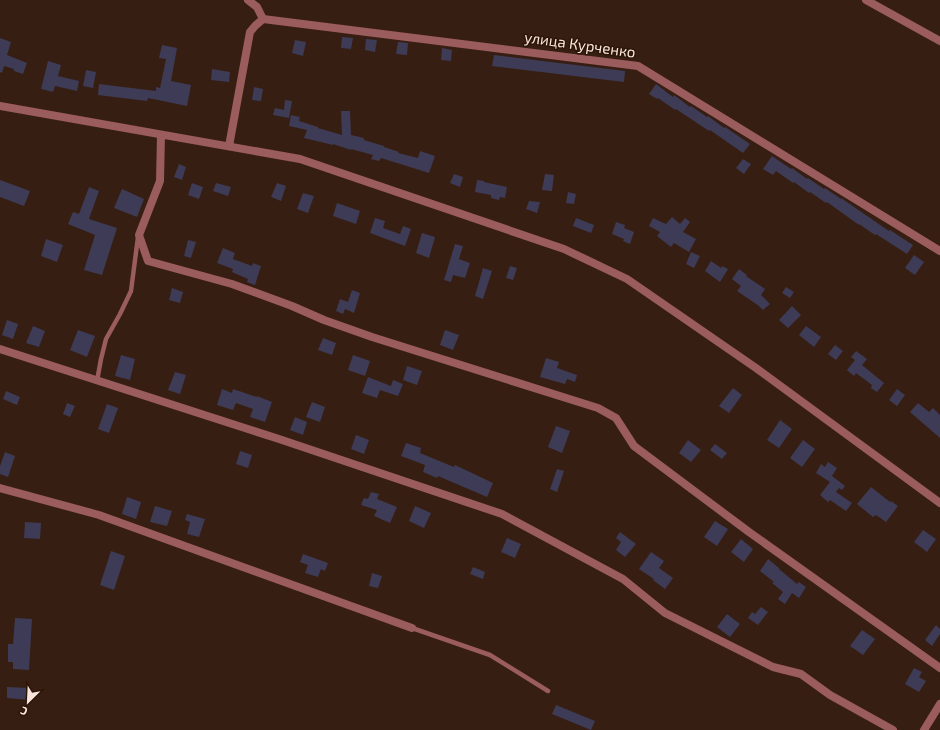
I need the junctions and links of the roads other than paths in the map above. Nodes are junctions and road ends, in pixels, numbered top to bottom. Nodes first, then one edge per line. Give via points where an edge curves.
1 (248, 0) edge
2 (866, 0) edge
3 (263, 19) junction
4 (940, 41) edge
5 (0, 106) edge
6 (161, 135) junction
7 (229, 146) junction
8 (139, 235) junction
9 (940, 250) edge
10 (0, 349) edge
11 (97, 380) junction
12 (0, 488) edge
13 (940, 503) edge
14 (412, 628) joint
15 (940, 668) edge
16 (548, 691) dead end
17 (940, 704) edge
18 (893, 730) edge
19 (924, 730) edge

1 - 3 street via 257,7
2 - 4 street
3 - 7 street via 250,32
3 - 9 street, улица Курченко via 638,66
5 - 6 street
6 - 7 street
6 - 8 street via 160,181
7 - 13 street via 300,159 564,249 627,279 756,368
8 - 11 lane via 131,291 106,340
8 - 15 street via 148,260 232,284 372,337 598,408 616,418 634,446 749,532
10 - 11 street
11 - 18 street via 502,514 623,579 665,614 773,667 801,674 830,695
12 - 14 street via 99,515
14 - 16 lane via 490,655
17 - 19 street

